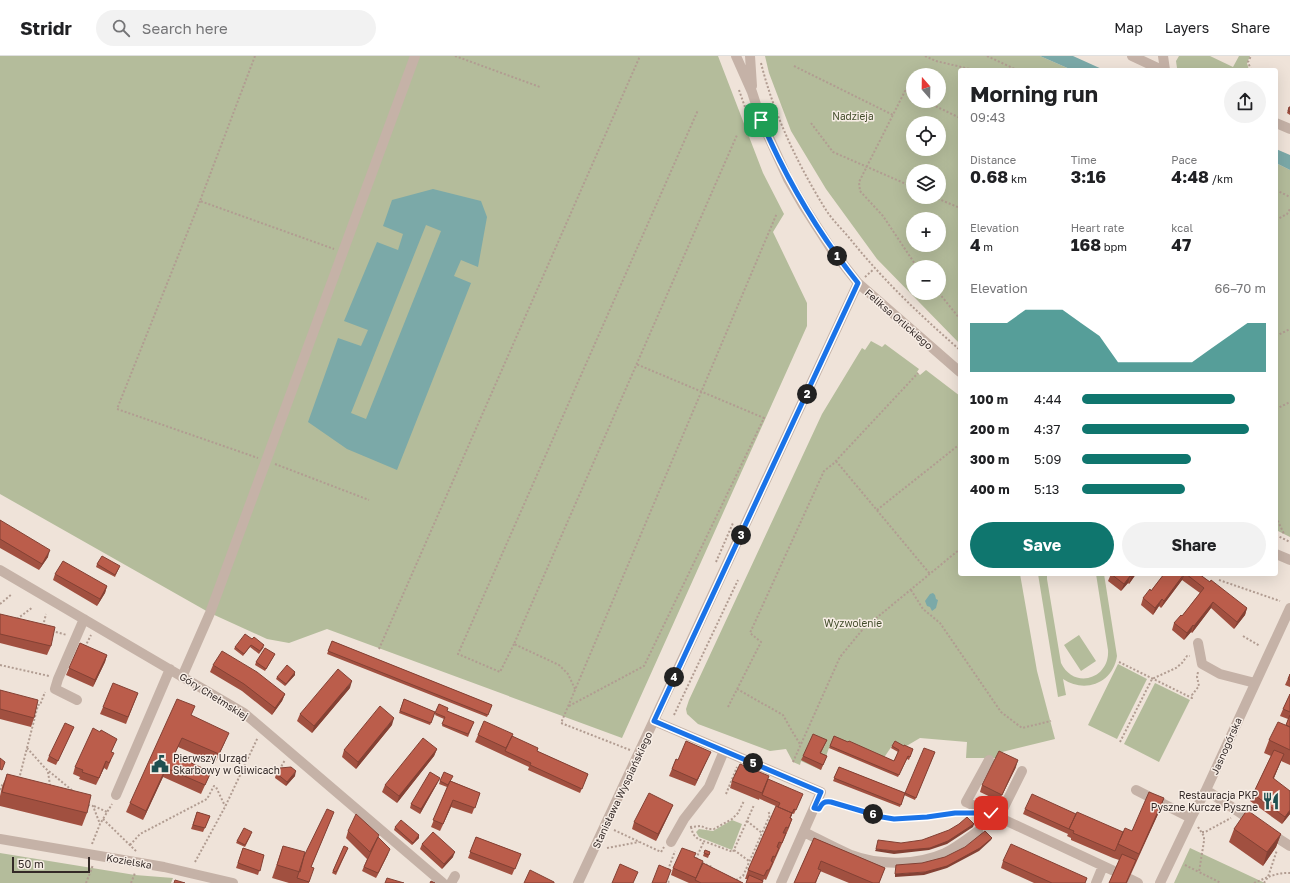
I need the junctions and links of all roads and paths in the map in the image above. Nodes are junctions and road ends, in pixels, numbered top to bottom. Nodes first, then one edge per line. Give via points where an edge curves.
1 (256, 56) edge
2 (415, 56) edge
3 (455, 56) edge
4 (640, 56) edge
5 (736, 56) edge
6 (924, 56) edge
7 (987, 56) edge
8 (1163, 56) edge
9 (1251, 56) edge
10 (755, 57) edge
11 (1141, 57) edge
12 (794, 66) dead end
13 (966, 68) edge
14 (1013, 68) edge
15 (1160, 68) edge
16 (1163, 68) edge
17 (1250, 68) edge
18 (540, 87) dead end
19 (752, 92) junction
20 (906, 92) edge
21 (939, 108) edge
22 (698, 110) dead end
23 (893, 115) junction
24 (958, 117) edge
25 (811, 123) dead end
26 (1278, 124) edge
27 (1290, 129) edge
28 (737, 135) dead end
29 (867, 167) junction
30 (906, 185) edge
31 (1278, 191) edge
32 (1290, 197) edge
33 (200, 201) junction
34 (946, 202) edge
35 (958, 207) edge
36 (1290, 209) edge
37 (777, 213) dead end
38 (1278, 219) edge
39 (343, 252) junction
40 (912, 260) edge
41 (858, 283) junction
42 (944, 300) edge
43 (958, 317) edge
44 (924, 318) junction
45 (921, 322) dead end
46 (1290, 329) edge
47 (1278, 335) edge
48 (958, 348) edge
49 (636, 364) junction
50 (958, 370) edge
51 (918, 373) dead end
52 (701, 392) junction
53 (1290, 402) edge
54 (1278, 408) edge
55 (958, 446) edge
56 (266, 461) junction
57 (836, 461) junction
58 (369, 500) dead end
59 (877, 510) junction
60 (1278, 521) edge
61 (1284, 534) dead end
62 (1278, 536) edge
63 (1290, 542) edge
64 (958, 551) edge
65 (1278, 555) edge
66 (1290, 560) edge
67 (0, 570) edge
68 (930, 574) junction
69 (738, 580) dead end
70 (1219, 580) dead end
71 (911, 590) junction
72 (12, 594) dead end
73 (1280, 602) dead end
74 (0, 604) edge
75 (33, 607) dead end
76 (1290, 608) edge
77 (46, 614) dead end
78 (84, 619) junction
79 (1288, 619) edge
80 (13, 622) edge
81 (42, 629) edge
82 (49, 631) edge
83 (92, 634) dead end
84 (1243, 636) dead end
85 (75, 637) junction
86 (1198, 643) dead end
87 (514, 644) junction
88 (1260, 646) dead end
89 (378, 648) dead end
90 (82, 652) edge
91 (1201, 659) junction
92 (1119, 662) dead end
93 (0, 665) edge
94 (170, 669) junction
95 (182, 677) junction
96 (1152, 678) junction
97 (58, 679) junction
98 (1255, 683) junction
99 (575, 688) junction
100 (737, 689) junction
101 (46, 691) dead end
102 (77, 700) dead end
103 (568, 707) junction
104 (728, 707) dead end
105 (674, 715) dead end
106 (654, 721) junction
107 (1051, 721) dead end
108 (264, 734) junction
109 (1120, 742) dead end
110 (27, 748) junction
111 (632, 750) dead end
112 (724, 751) junction
113 (286, 759) dead end
114 (989, 760) dead end
115 (738, 766) edge
116 (48, 771) junction
117 (1022, 771) dead end
118 (282, 772) edge
119 (20, 779) edge
120 (10, 785) edge
121 (50, 788) edge
122 (0, 790) edge
123 (1136, 790) dead end
124 (1206, 790) junction
125 (726, 794) dead end
126 (77, 795) edge
127 (116, 795) dead end
128 (744, 801) dead end
129 (83, 802) edge
130 (110, 805) dead end
131 (754, 805) dead end
132 (93, 806) junction
133 (225, 807) junction
134 (966, 807) junction
135 (814, 808) junction
136 (768, 811) dead end
137 (107, 812) junction
138 (999, 817) junction
139 (1233, 817) dead end
140 (1191, 818) junction
141 (103, 819) junction
142 (747, 821) junction
143 (100, 824) junction
144 (686, 826) junction
145 (978, 831) dead end
146 (804, 832) junction
147 (1202, 832) junction
148 (762, 833) junction
149 (0, 839) edge
150 (704, 841) junction
151 (639, 842) dead end
152 (92, 844) dead end
153 (668, 844) joint
154 (130, 845) junction
155 (1278, 846) edge
156 (1290, 846) edge
157 (607, 848) dead end
158 (734, 850) junction
159 (136, 851) dead end
160 (749, 861) junction
161 (195, 862) dead end
162 (94, 864) dead end
163 (1185, 865) dead end
164 (1103, 866) junction
165 (1114, 871) edge
166 (717, 872) edge
167 (1199, 872) junction
168 (136, 873) dead end
169 (1290, 873) edge
170 (730, 877) edge
171 (1268, 877) junction
172 (86, 882) edge
173 (90, 883) edge
174 (131, 883) edge
175 (233, 883) edge
176 (443, 883) edge
177 (578, 883) edge
178 (669, 883) edge
179 (781, 883) edge
180 (1096, 883) edge
181 (1160, 883) edge
182 (1221, 883) edge
183 (1254, 883) edge
184 (1264, 883) edge

1 - 33 path
2 - 39 street
3 - 18 path
4 - 89 path
5 - 19 street, Feliksa Orlickiego
6 - 13 path
7 - 14 path
8 - 16 street
9 - 17 path via 1248,62
10 - 19 street, Feliksa Orlickiego
10 - 44 path via 777,113 827,211 874,269
11 - 15 street
12 - 23 path
19 - 41 street, Feliksa Orlickiego via 761,120 802,205
20 - 23 path
21 - 24 path
22 - 87 path via 458,654 500,672
23 - 29 path
25 - 29 path via 833,152
26 - 27 street
28 - 49 path
29 - 30 path
29 - 40 path via 859,182 860,191 883,216
31 - 32 path
33 - 39 path
33 - 56 path via 117,409
34 - 35 path
36 - 38 path
37 - 52 path
39 - 56 street
41 - 50 street, Feliksa Orlickiego
41 - 106 street, Stanisława Wyspiańskiego
42 - 43 path
44 - 45 path
44 - 48 path
46 - 47 path
49 - 52 path
49 - 87 path
51 - 57 path
52 - 99 path
52 - 103 path via 764,418 644,666
53 - 54 path
55 - 59 path
56 - 58 path
56 - 95 street via 210,613
57 - 59 path
57 - 100 path via 824,472 750,633 761,642
59 - 68 path
60 - 61 path
62 - 63 path
64 - 68 path
65 - 66 street
67 - 78 street, Góry Chełmskiej
68 - 71 path
69 - 105 path
70 - 73 path
71 - 100 path via 863,629 840,657 793,762 800,743 783,715
71 - 107 path via 923,609 940,623 1001,712 1022,728
72 - 74 path
75 - 80 path
76 - 79 street, Jasnogórska
77 - 81 path
78 - 85 street
78 - 94 street, Góry Chełmskiej
79 - 98 street, Jasnogórska
82 - 85 path
83 - 90 path
84 - 88 path
85 - 97 street
86 - 91 street
87 - 99 path via 559,665 568,674
91 - 96 path via 1187,656 1176,668
91 - 96 path via 1197,677 1199,686 1192,694 1192,698
91 - 98 street via 1220,674
92 - 96 path
93 - 97 path
94 - 95 street, Góry Chełmskiej
94 - 127 street
95 - 108 street, Góry Chełmskiej via 244,713
96 - 109 path
97 - 102 street via 55,689
98 - 124 street, Jasnogórska
99 - 103 path
100 - 104 path
101 - 110 path via 40,705 38,704
103 - 111 path via 561,723
106 - 112 street
106 - 177 street, Stanisława Wyspiańskiego
108 - 133 path
108 - 176 street, Góry Chełmskiej
110 - 116 path
110 - 119 path
112 - 135 street via 821,792
112 - 144 street via 709,787
113 - 118 path via 281,767
114 - 134 street
115 - 125 path
116 - 121 path
116 - 126 path
117 - 138 street
120 - 122 path via 3,783
123 - 140 street
124 - 140 street, Jasnogórska
124 - 156 street
128 - 144 path via 738,813 714,829
129 - 132 path
130 - 137 path
131 - 142 path
132 - 137 path
132 - 143 path
133 - 154 path via 214,786 207,799 140,834
133 - 161 path
134 - 135 path via 927,817 894,819 826,801 819,809
134 - 138 street
135 - 146 street
136 - 148 path via 770,815
137 - 141 path
138 - 164 street
139 - 147 path
140 - 147 path
140 - 181 street, Jasnogórska
141 - 143 path
141 - 154 path
142 - 148 path
142 - 158 path
143 - 152 path
144 - 150 path via 695,837
144 - 153 street
145 - 146 street via 943,853 928,858 889,862 852,855
146 - 179 street
147 - 167 path via 1204,841
148 - 160 path
149 - 175 street, Kozielska via 164,867
150 - 158 path via 733,852
150 - 166 path via 695,860
151 - 157 path
153 - 178 path via 675,851 667,875
154 - 159 path
155 - 171 path
158 - 160 path
160 - 170 path via 743,876 736,880
162 - 172 path
163 - 167 path
164 - 165 street
164 - 180 street
167 - 182 path
168 - 174 path
169 - 171 path
171 - 183 path
171 - 184 path
172 - 173 path

